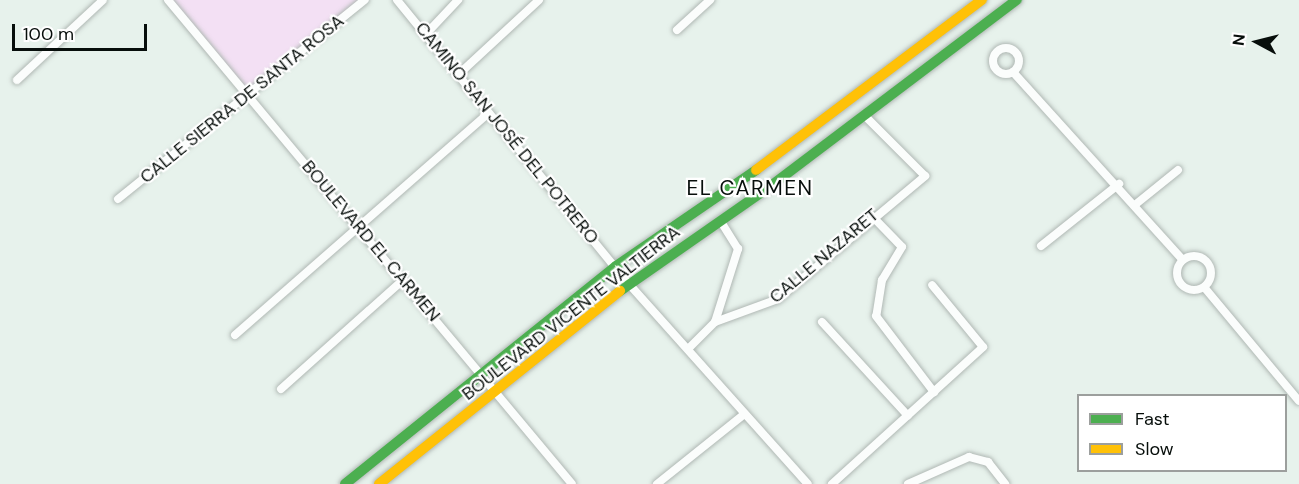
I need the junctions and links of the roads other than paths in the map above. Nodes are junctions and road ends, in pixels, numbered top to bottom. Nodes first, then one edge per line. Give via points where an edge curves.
1 (103, 0) edge
2 (168, 0) edge
3 (365, 0) edge
4 (397, 0) edge
5 (458, 0) edge
6 (539, 0) edge
7 (710, 0) edge
8 (982, 0) edge
9 (1017, 0) edge
10 (677, 30) dead end
11 (426, 34) junction
12 (1013, 72) dead end
13 (459, 74) junction
14 (17, 80) dead end
15 (247, 95) junction
16 (865, 116) junction
17 (484, 117) dead end
18 (1178, 170) dead end
19 (1119, 184) junction
20 (118, 199) dead end
21 (1136, 204) junction
22 (872, 216) junction
23 (721, 222) junction
24 (359, 227) junction
25 (1041, 246) dead end
26 (1184, 260) junction
27 (616, 266) junction
28 (404, 280) junction
29 (629, 284) junction
30 (932, 285) dead end
31 (1204, 287) junction
32 (714, 322) junction
33 (822, 322) dead end
34 (235, 335) dead end
35 (690, 347) junction
36 (484, 374) junction
37 (280, 389) dead end
38 (497, 390) junction
39 (934, 393) junction
40 (1299, 401) edge
41 (742, 416) dead end
42 (908, 416) junction
43 (345, 484) edge
44 (379, 484) edge
45 (572, 484) edge
46 (657, 484) edge
47 (808, 484) edge
48 (832, 484) edge
49 (908, 484) edge
50 (1005, 484) edge

1 - 14 street
2 - 15 street, BOULEVARD EL CARMEN
3 - 15 street, CALLE SIERRA DE SANTA ROSA
4 - 11 street, CAMINO SAN JOSÉ DEL POTRERO
5 - 11 street
6 - 13 street
7 - 10 street
8 - 27 main road, BOULEVARD VICENTE VALTIERRA via 771,160
9 - 16 main road, BOULEVARD VICENTE VALTIERRA
11 - 13 street, CAMINO SAN JOSÉ DEL POTRERO
12 - 19 street
13 - 27 street, CAMINO SAN JOSÉ DEL POTRERO
15 - 20 street, CALLE SIERRA DE SANTA ROSA
15 - 24 street, BOULEVARD EL CARMEN
16 - 22 street, CALLE NAZARET via 925,176
16 - 23 main road, BOULEVARD VICENTE VALTIERRA
17 - 24 street
18 - 21 street
19 - 21 street
19 - 25 street
21 - 26 street
22 - 32 street, CALLE NAZARET via 778,299
22 - 39 street via 902,247 882,280 876,316
23 - 29 main road, BOULEVARD VICENTE VALTIERRA
23 - 32 street via 738,249
24 - 28 street, BOULEVARD EL CARMEN
24 - 34 street
26 - 31 street via 1177,273 1183,286
26 - 31 street via 1198,257 1209,266
27 - 29 street, CAMINO SAN JOSÉ DEL POTRERO
27 - 36 main road, BOULEVARD VICENTE VALTIERRA
28 - 36 street, BOULEVARD EL CARMEN
28 - 37 street
29 - 35 street, CAMINO SAN JOSÉ DEL POTRERO
29 - 38 main road, BOULEVARD VICENTE VALTIERRA
30 - 39 street via 984,344
31 - 40 street
32 - 35 street, CALLE NAZARET
33 - 42 street
35 - 47 street, CAMINO SAN JOSÉ DEL POTRERO
36 - 38 street, BOULEVARD EL CARMEN
36 - 43 main road, BOULEVARD VICENTE VALTIERRA
38 - 44 main road, BOULEVARD VICENTE VALTIERRA
38 - 45 street, BOULEVARD EL CARMEN
39 - 42 street
41 - 46 street
42 - 48 street
49 - 50 street via 969,457 988,462

